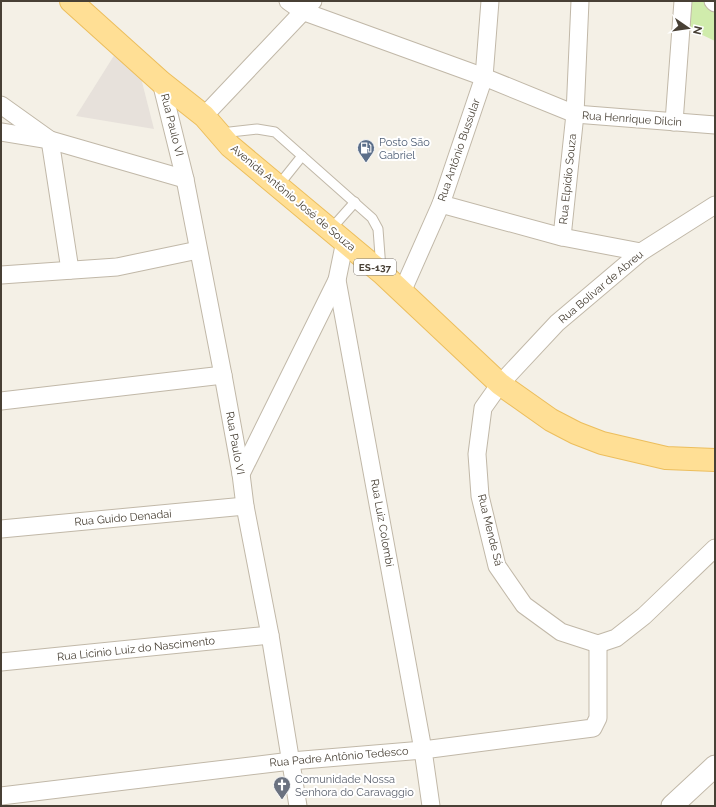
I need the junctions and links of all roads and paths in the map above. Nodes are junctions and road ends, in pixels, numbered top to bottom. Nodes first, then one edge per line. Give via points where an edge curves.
1 (71, 1) edge
2 (288, 1) edge
3 (490, 1) edge
4 (580, 1) edge
5 (683, 1) edge
6 (307, 6) edge
7 (484, 77) junction
8 (161, 82) junction
9 (1, 105) edge
10 (575, 114) junction
11 (204, 116) junction
12 (674, 122) junction
13 (715, 125) edge
14 (1, 132) edge
15 (219, 134) junction
16 (50, 140) junction
17 (302, 156) junction
18 (185, 179) junction
19 (278, 186) junction
20 (355, 202) junction
21 (441, 204) junction
22 (715, 205) edge
23 (338, 235) junction
24 (562, 238) junction
25 (198, 250) junction
26 (641, 252) junction
27 (70, 270) junction
28 (382, 273) junction
29 (1, 275) edge
30 (337, 280) junction
31 (402, 292) junction
32 (223, 375) junction
33 (500, 384) junction
34 (1, 401) edge
35 (715, 460) edge
36 (241, 474) junction
37 (245, 506) junction
38 (1, 529) edge
39 (715, 548) edge
40 (270, 635) junction
41 (598, 644) junction
42 (1, 662) edge
43 (423, 750) junction
44 (292, 761) junction
45 (715, 766) edge
46 (1, 796) edge
47 (298, 806) edge
48 (431, 806) edge
49 (672, 806) edge

1 - 8 main road, Avenida Antônio José de Souza / ES-137
2 - 6 street, Rua Henrique Dilcin
3 - 7 street, Rua Antônio Bussular
4 - 10 street, Rua Elpídio Souza
5 - 12 street
6 - 7 street, Rua Henrique Dilcin
6 - 11 street
7 - 10 street, Rua Henrique Dilcin
7 - 21 street, Rua Antônio Bussular
8 - 11 main road, Avenida Antônio José de Souza / ES-137
8 - 18 street, Rua Paulo VI
9 - 16 street
10 - 12 street, Rua Henrique Dilcin
10 - 24 street, Rua Elpídio Souza
11 - 15 main road, Avenida Antônio José de Souza / ES-137
12 - 13 street, Rua Henrique Dilcin
14 - 16 street
15 - 17 lane via 269,130 275,132
15 - 19 main road, Avenida Antônio José de Souza / ES-137
16 - 18 street
16 - 27 street
17 - 19 lane
17 - 20 lane
18 - 25 street, Rua Paulo VI
19 - 23 main road, Avenida Antônio José de Souza / ES-137
20 - 23 lane
20 - 28 lane via 376,223
21 - 24 street
21 - 31 street, Rua Antônio Bussular
22 - 26 street, Rua Bolivar de Abreu
23 - 28 main road, Avenida Antônio José de Souza / ES-137
23 - 30 street, Rua Luiz Colombi
24 - 26 street
25 - 27 street via 117,267
25 - 32 street, Rua Paulo VI
26 - 33 street, Rua Bolivar de Abreu via 558,323
27 - 29 street
28 - 31 main road, Avenida Antônio José de Souza / ES-137
30 - 36 street
30 - 43 street, Rua Luiz Colombi
31 - 33 main road, Avenida Antônio José de Souza / ES-137
32 - 34 street
32 - 36 street, Rua Paulo VI
33 - 35 main road, Avenida Antônio José de Souza / ES-137 via 551,420 602,443 666,458
33 - 41 street, Rua Mende Sá via 483,408 477,454 480,496 497,566 524,605 561,632
36 - 37 street, Rua Paulo VI
37 - 38 street, Rua Guido Denadai
37 - 40 street, Rua Paulo VI
39 - 41 street via 644,616 616,638
40 - 42 street, Rua Licinio Luiz do Nascimento
40 - 44 street, Rua Paulo VI
41 - 43 street, Rua Padre Antônio Tedesco via 598,718 593,728
43 - 44 street, Rua Padre Antônio Tedesco
43 - 48 street, Rua Luiz Colombi
44 - 46 street, Rua Padre Antônio Tedesco
44 - 47 street, Rua Paulo VI
45 - 49 street

